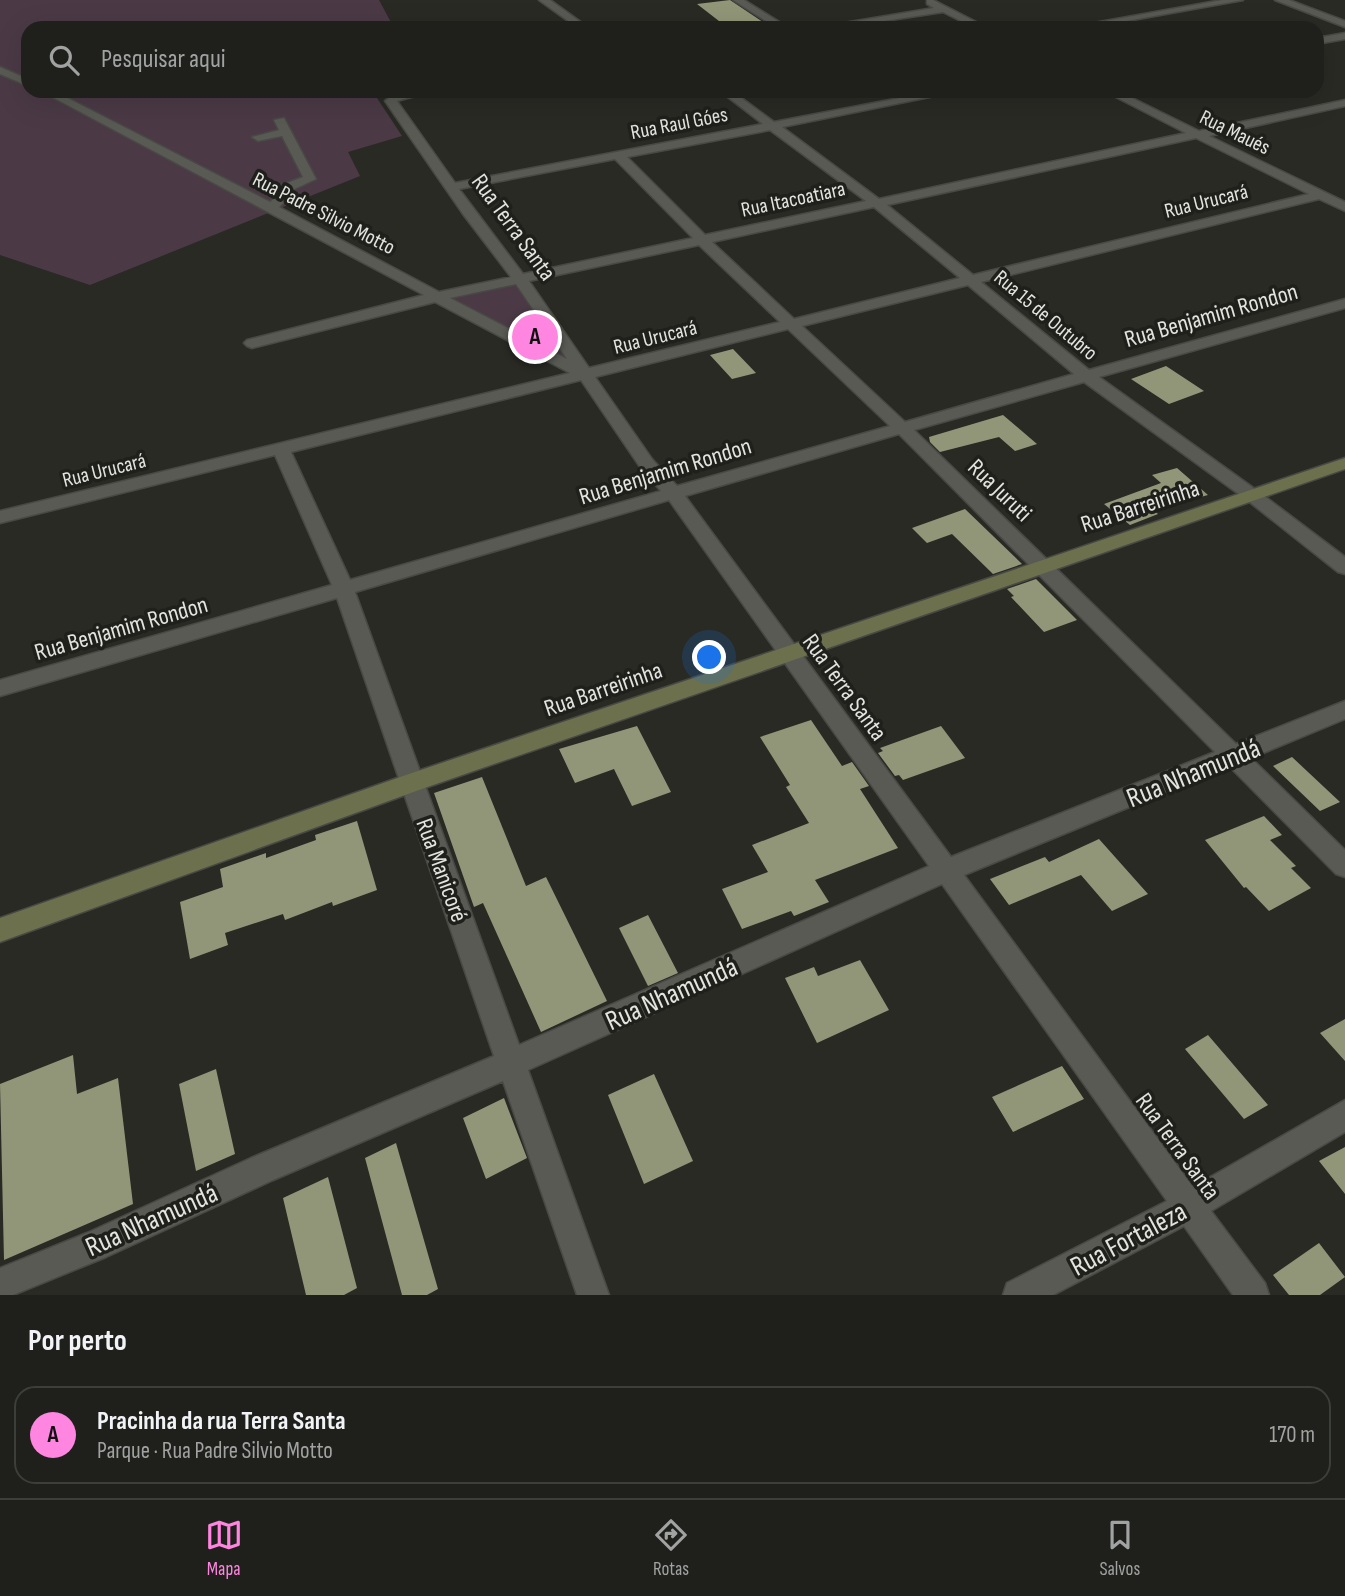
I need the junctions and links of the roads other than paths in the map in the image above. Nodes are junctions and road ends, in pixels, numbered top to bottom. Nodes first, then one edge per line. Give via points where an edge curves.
1 (544, 0) edge
2 (738, 0) edge
3 (1238, 0) edge
4 (1279, 0) edge
5 (928, 1) edge
6 (943, 4) edge
7 (574, 21) edge
8 (772, 21) edge
9 (855, 21) edge
10 (971, 21) edge
11 (1114, 21) edge
12 (1345, 24) edge
13 (1345, 36) edge
14 (1324, 40) edge
15 (0, 70) edge
16 (21, 80) edge
17 (59, 98) edge
18 (392, 98) edge
19 (735, 98) edge
20 (917, 98) edge
21 (1123, 98) edge
22 (1345, 103) edge
23 (773, 125) junction
24 (1196, 134) junction
25 (258, 137) dead end
26 (617, 155) junction
27 (452, 187) junction
28 (1320, 195) junction
29 (877, 203) junction
30 (1345, 207) edge
31 (270, 208) junction
32 (702, 240) junction
33 (520, 279) junction
34 (972, 280) junction
35 (434, 297) junction
36 (1345, 303) edge
37 (792, 324) junction
38 (252, 343) dead end
39 (584, 374) junction
40 (1085, 375) junction
41 (902, 428) junction
42 (281, 449) junction
43 (1345, 463) edge
44 (675, 495) junction
45 (1253, 496) junction
46 (0, 517) edge
47 (1042, 566) junction
48 (1345, 567) edge
49 (344, 589) junction
50 (788, 653) junction
51 (0, 688) edge
52 (1345, 710) edge
53 (1232, 757) junction
54 (411, 783) junction
55 (1345, 866) edge
56 (946, 872) junction
57 (0, 930) edge
58 (513, 1062) junction
59 (1345, 1115) edge
60 (1190, 1206) junction
61 (0, 1284) edge
62 (593, 1295) edge
63 (1019, 1295) edge
64 (1254, 1295) edge

1 - 7 street
2 - 8 street
3 - 11 street
4 - 12 street
5 - 6 street
6 - 9 street
6 - 10 street
13 - 14 street
15 - 16 street
17 - 31 street, Rua Padre Silvio Motto
18 - 27 street, Rua Terra Santa
19 - 23 street, Rua 15 de Outubro
20 - 23 street, Rua Raul Góes
21 - 24 street, Rua Maués
22 - 24 street, Rua Itacoatiara
23 - 26 street, Rua Raul Góes
23 - 29 street, Rua 15 de Outubro
24 - 28 street, Rua Maués
24 - 29 street, Rua Itacoatiara
25 - 31 street via 283,126 310,181 283,189 281,201
26 - 27 street, Rua Raul Góes
26 - 32 street, Rua Juruti
27 - 33 street, Rua Terra Santa
28 - 30 street, Rua Maués
28 - 34 street, Rua Urucará
29 - 32 street, Rua Itacoatiara
29 - 34 street, Rua 15 de Outubro
31 - 35 street, Rua Padre Silvio Motto
32 - 33 street, Rua Itacoatiara
32 - 37 street, Rua Juruti
33 - 35 street, Rua Itacoatiara
33 - 39 street, Rua Terra Santa
34 - 37 street, Rua Urucará
34 - 40 street, Rua 15 de Outubro
35 - 38 street, Rua Itacoatiara
35 - 39 street, Rua Padre Silvio Motto
36 - 40 street, Rua Benjamim Rondon
37 - 39 street, Rua Urucará
37 - 41 street, Rua Juruti
39 - 42 street, Rua Urucará
39 - 44 street, Rua Terra Santa via 646,463
40 - 41 street, Rua Benjamim Rondon
40 - 45 street, Rua 15 de Outubro
41 - 44 street, Rua Benjamim Rondon
41 - 47 street, Rua Juruti
42 - 46 street, Rua Urucará
42 - 49 street, Rua Manicoré
43 - 45 street, Rua Barreirinha
44 - 49 street, Rua Benjamim Rondon
44 - 50 street, Rua Terra Santa
45 - 47 street, Rua Barreirinha
45 - 48 street, Rua 15 de Outubro
47 - 50 street, Rua Barreirinha
47 - 53 street, Rua Juruti
49 - 51 street, Rua Benjamim Rondon
49 - 54 street, Rua Manicoré
50 - 54 street, Rua Barreirinha
50 - 56 street, Rua Terra Santa
52 - 53 street, Rua Nhamundá
53 - 55 street, Rua Juruti
53 - 56 street, Rua Nhamundá
54 - 57 street, Rua Barreirinha
54 - 58 street, Rua Manicoré
56 - 58 street, Rua Nhamundá
56 - 60 street, Rua Terra Santa
58 - 61 street, Rua Nhamundá
58 - 62 street, Rua Manicoré
59 - 60 street, Rua Fortaleza
60 - 63 street, Rua Fortaleza
60 - 64 street, Rua Terra Santa

